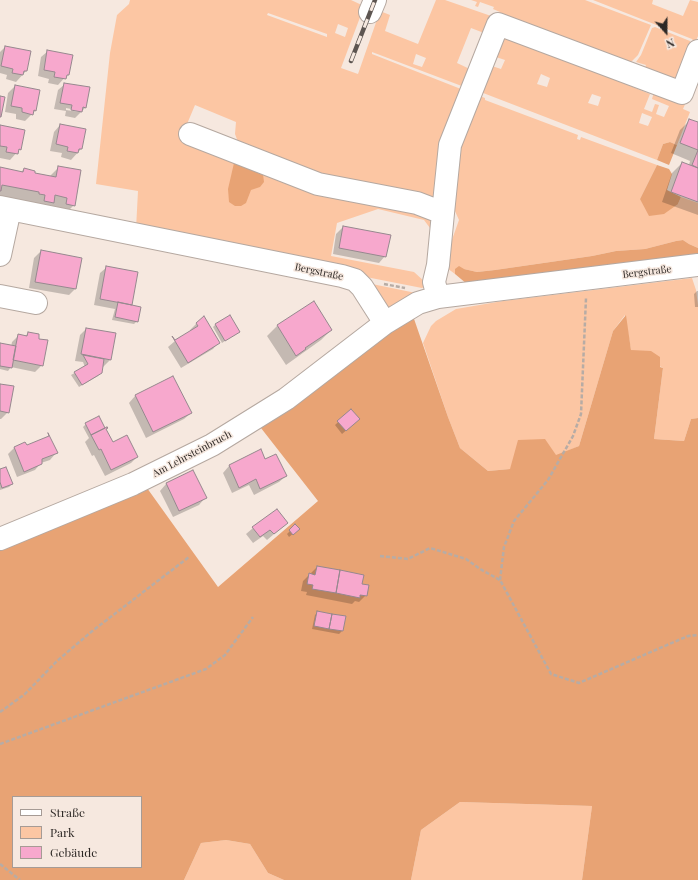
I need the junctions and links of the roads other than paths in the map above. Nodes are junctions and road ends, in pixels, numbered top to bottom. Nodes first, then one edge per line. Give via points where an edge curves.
1 (698, 51) edge
2 (190, 134) dead end
3 (5, 208) edge
4 (443, 213) junction
5 (0, 255) edge
6 (698, 265) edge
7 (0, 296) edge
8 (438, 297) junction
9 (36, 303) dead end
10 (385, 323) junction
11 (0, 540) edge

1 - 4 street via 682,93 498,24 450,145
2 - 4 street via 318,184 417,203
3 - 5 street, Bergstraße
3 - 10 street, Bergstraße via 342,276 355,280 362,287
4 - 8 street via 434,282
6 - 8 street, Bergstraße
7 - 9 street
8 - 10 street, Bergstraße via 418,303
10 - 11 street, Am Lehrsteinbruch via 286,399 212,445 133,484

